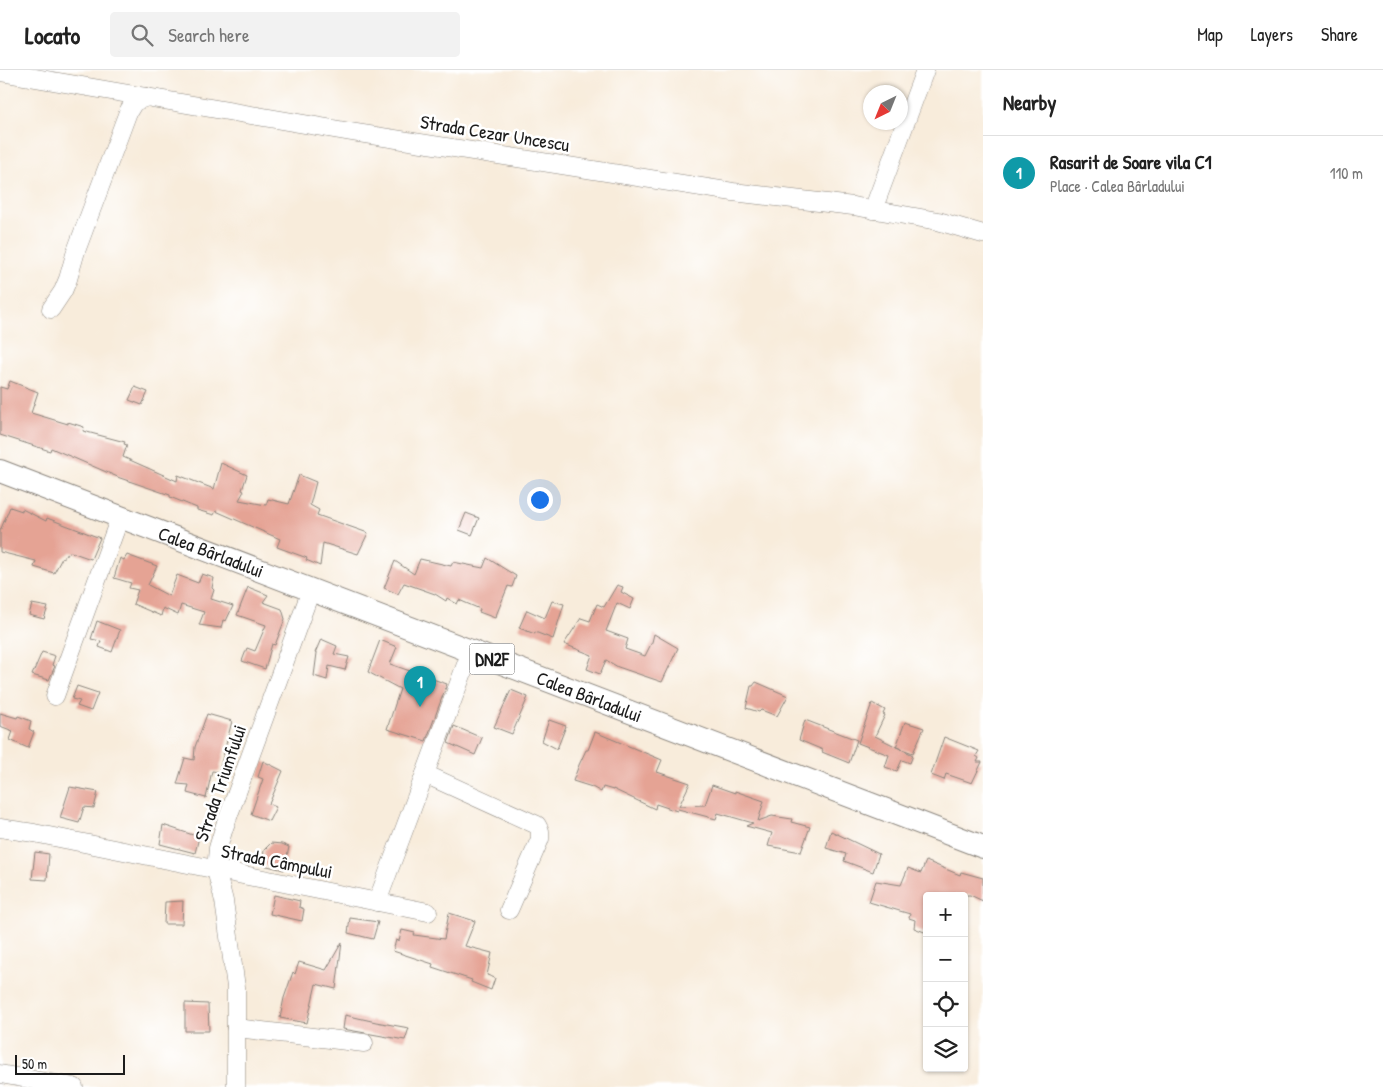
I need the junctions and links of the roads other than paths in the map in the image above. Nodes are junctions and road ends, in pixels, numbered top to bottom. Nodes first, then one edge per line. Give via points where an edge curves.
1 (925, 70) edge
2 (0, 72) edge
3 (147, 97) junction
4 (873, 210) junction
5 (983, 234) edge
6 (51, 309) dead end
7 (0, 471) edge
8 (120, 517) junction
9 (311, 590) junction
10 (471, 651) junction
11 (54, 696) dead end
12 (425, 774) junction
13 (0, 828) edge
14 (983, 847) edge
15 (216, 870) junction
16 (377, 902) junction
17 (509, 910) dead end
18 (428, 912) dead end
19 (236, 1028) junction
20 (364, 1043) dead end
21 (0, 1074) edge
22 (74, 1087) edge
23 (236, 1087) edge

1 - 4 street
2 - 3 street, Strada Cezar Uncescu
3 - 4 street, Strada Cezar Uncescu via 723,191
3 - 6 street via 134,102 128,112 68,279
4 - 5 street, Strada Cezar Uncescu via 938,221
7 - 8 main road, Calea Bârladului / DN2F
8 - 9 main road, Calea Bârladului / DN2F
8 - 11 street
9 - 10 main road, Calea Bârladului / DN2F
9 - 15 street, Strada Triumfului via 224,828
10 - 12 street
10 - 14 main road, Calea Bârladului / DN2F
12 - 16 street
12 - 17 street via 537,825 540,839
13 - 15 street, Strada Câmpului
15 - 16 street, Strada Câmpului
15 - 19 street, Strada Triumfului via 224,901 236,987
16 - 18 street, Strada Câmpului
19 - 20 street
19 - 23 street, Strada Triumfului
21 - 22 street

